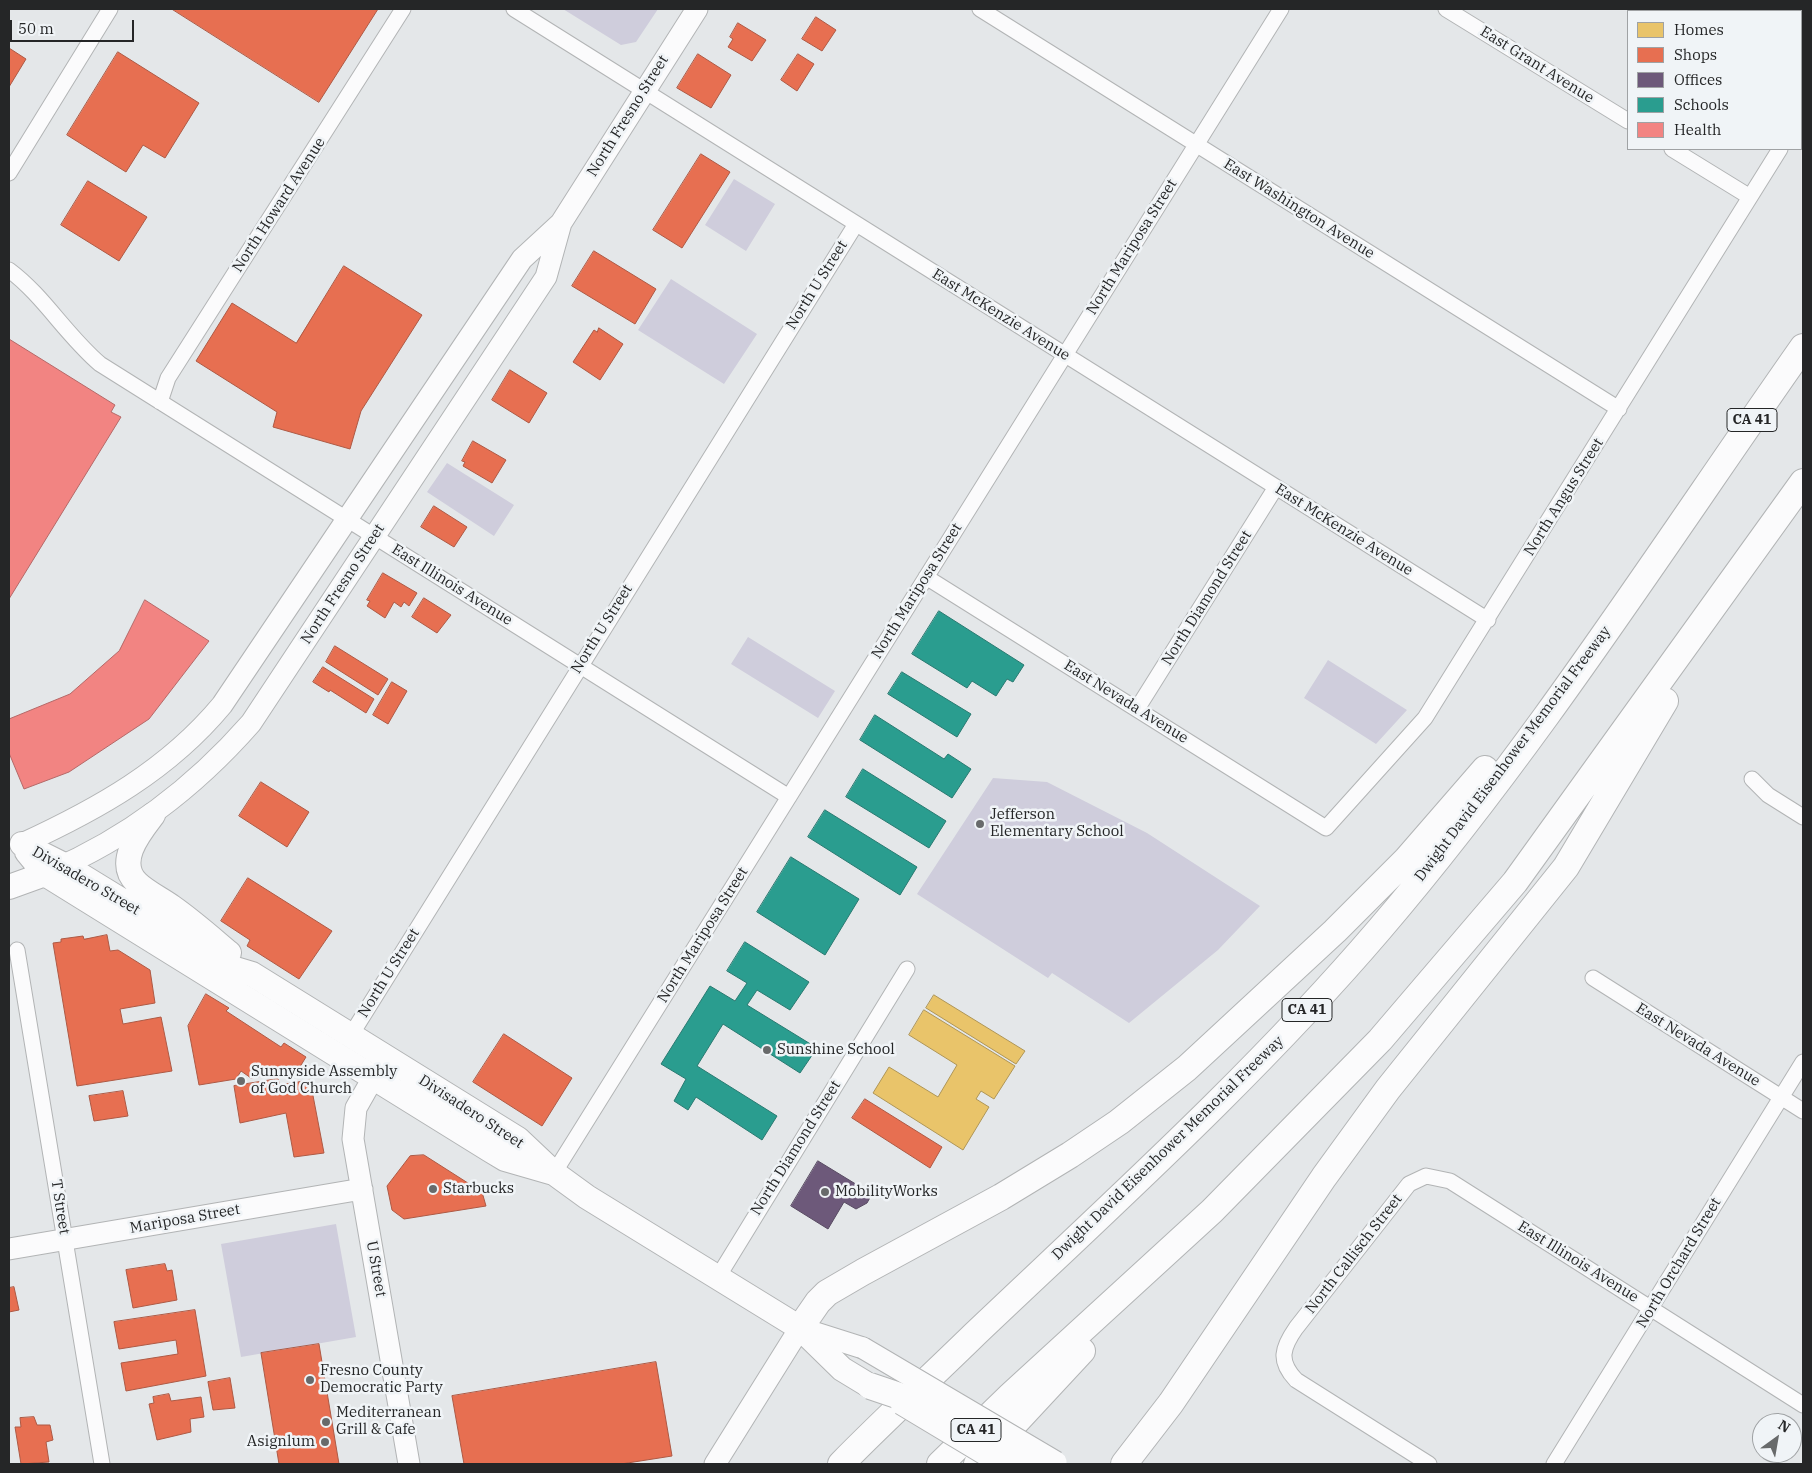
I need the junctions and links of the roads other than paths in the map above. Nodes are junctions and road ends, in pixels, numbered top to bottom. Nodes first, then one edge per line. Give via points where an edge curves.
1 (110, 9) edge
2 (403, 9) edge
3 (514, 9) edge
4 (697, 9) edge
5 (980, 9) edge
6 (1281, 9) edge
7 (1446, 9) edge
8 (643, 91) junction
9 (1627, 121) edge
10 (1196, 144) junction
11 (1674, 150) edge
12 (1779, 150) edge
13 (9, 173) edge
14 (1750, 197) junction
15 (561, 223) junction
16 (856, 224) junction
17 (9, 270) edge
18 (1803, 347) edge
19 (1065, 355) junction
20 (160, 402) junction
21 (1618, 410) junction
22 (1803, 482) edge
23 (1276, 487) junction
24 (1701, 493) junction
25 (345, 519) junction
26 (374, 536) junction
27 (1748, 561) junction
28 (926, 577) junction
29 (1488, 620) junction
30 (580, 664) junction
31 (1137, 709) junction
32 (1752, 779) dead end
33 (789, 797) junction
34 (154, 815) junction
35 (1803, 817) edge
36 (1326, 828) joint
37 (13, 843) edge
38 (54, 870) junction
39 (9, 887) edge
40 (17, 950) dead end
41 (907, 969) dead end
42 (252, 974) junction
43 (1593, 978) dead end
44 (219, 984) junction
45 (351, 1035) junction
46 (1803, 1062) edge
47 (373, 1078) junction
48 (1781, 1098) junction
49 (1803, 1111) edge
50 (492, 1124) junction
51 (554, 1173) junction
52 (1426, 1176) joint
53 (362, 1189) junction
54 (1212, 1211) junction
55 (65, 1240) junction
56 (9, 1249) edge
57 (718, 1277) junction
58 (1651, 1309) junction
59 (800, 1328) junction
60 (870, 1386) junction
61 (1803, 1405) edge
62 (1058, 1463) edge
63 (102, 1464) edge
64 (409, 1464) edge
65 (715, 1464) edge
66 (841, 1464) edge
67 (940, 1464) edge
68 (977, 1464) edge
69 (1001, 1464) edge
70 (1029, 1464) edge
71 (1124, 1464) edge
72 (1429, 1464) edge
73 (1554, 1464) edge

1 - 13 street
2 - 20 street, North Howard Avenue via 168,378
3 - 8 street, East McKenzie Avenue
4 - 8 main road, North Fresno Street
5 - 10 street, East Washington Avenue
6 - 10 street, North Mariposa Street
7 - 9 street, East Grant Avenue
8 - 15 main road, North Fresno Street
8 - 16 street, East McKenzie Avenue
10 - 19 street, North Mariposa Street
10 - 21 street, East Washington Avenue
11 - 14 street
12 - 14 street, North Angus Street
14 - 21 street, North Angus Street
15 - 25 main road, North Fresno Street via 522,259
15 - 26 main road, North Fresno Street via 546,277
16 - 19 street, East McKenzie Avenue
16 - 30 street, North U Street
17 - 20 street, East Illinois Avenue via 79,346 100,364
18 - 24 highway, Dwight David Eisenhower Memorial Freeway / CA 41
19 - 23 street, East McKenzie Avenue
19 - 28 street, North Mariposa Street
20 - 25 street, East Illinois Avenue
21 - 29 street, North Angus Street
22 - 27 highway, CA 41
23 - 29 street, East McKenzie Avenue
23 - 31 street, North Diamond Street
24 - 59 highway via 1463,795 1335,931 1248,1013 1187,1068 1111,1127 1000,1197 827,1293
24 - 66 highway, Dwight David Eisenhower Memorial Freeway / CA 41 via 1548,712 1464,825 1379,930 1299,1018 1162,1156
25 - 26 street, East Illinois Avenue
25 - 37 main road, North Fresno Street via 238,682 200,731 152,771 103,805
26 - 30 street, East Illinois Avenue
26 - 34 main road, North Fresno Street via 251,723 197,780
27 - 54 highway, CA 41 via 1515,882 1380,1040
27 - 71 highway via 1566,867 1388,1089 1324,1177 1171,1403
28 - 31 street, East Nevada Avenue
28 - 33 street, North Mariposa Street
29 - 36 street, North Angus Street via 1425,718
30 - 33 street, East Illinois Avenue
30 - 45 street, North U Street
31 - 36 street, East Nevada Avenue
32 - 35 street via 1768,795
33 - 51 street, North Mariposa Street
34 - 38 main road, North Fresno Street
34 - 42 main road via 132,847 129,864 134,880 194,923
37 - 38 main road, Divisadero Street
38 - 39 main road
38 - 42 main road, Divisadero Street via 232,968
38 - 44 main road, Divisadero Street
40 - 55 street, T Street
41 - 57 street, North Diamond Street
42 - 45 main road, Divisadero Street
43 - 48 street, East Nevada Avenue
44 - 45 main road via 266,998 330,1035 347,1038
44 - 47 main road, Divisadero Street
45 - 50 main road, Divisadero Street
46 - 48 street, North Orchard Street
47 - 50 main road via 391,1075 442,1108
47 - 51 main road, Divisadero Street via 505,1159
47 - 53 main road, U Street via 356,1108 353,1123
48 - 49 street, East Nevada Avenue
48 - 58 street, North Orchard Street
50 - 51 main road, Divisadero Street via 518,1139
51 - 57 main road, Divisadero Street via 587,1198
52 - 58 street, East Illinois Avenue via 1450,1181
52 - 72 street, North Callisch Street via 1409,1184 1289,1338 1283,1358 1287,1370 1296,1380
53 - 55 main road, Mariposa Street
53 - 64 main road, U Street
54 - 67 highway, CA 41
54 - 68 highway
55 - 56 main road, Mariposa Street
55 - 63 street, T Street
57 - 59 main road, Divisadero Street
58 - 61 street, East Illinois Avenue
58 - 73 street, North Orchard Street
59 - 60 main road, Divisadero Street via 842,1369
59 - 62 main road, Divisadero Street, bridge via 863,1348
59 - 65 main road
60 - 69 main road, Divisadero Street, bridge
60 - 70 highway, bridge via 938,1409

